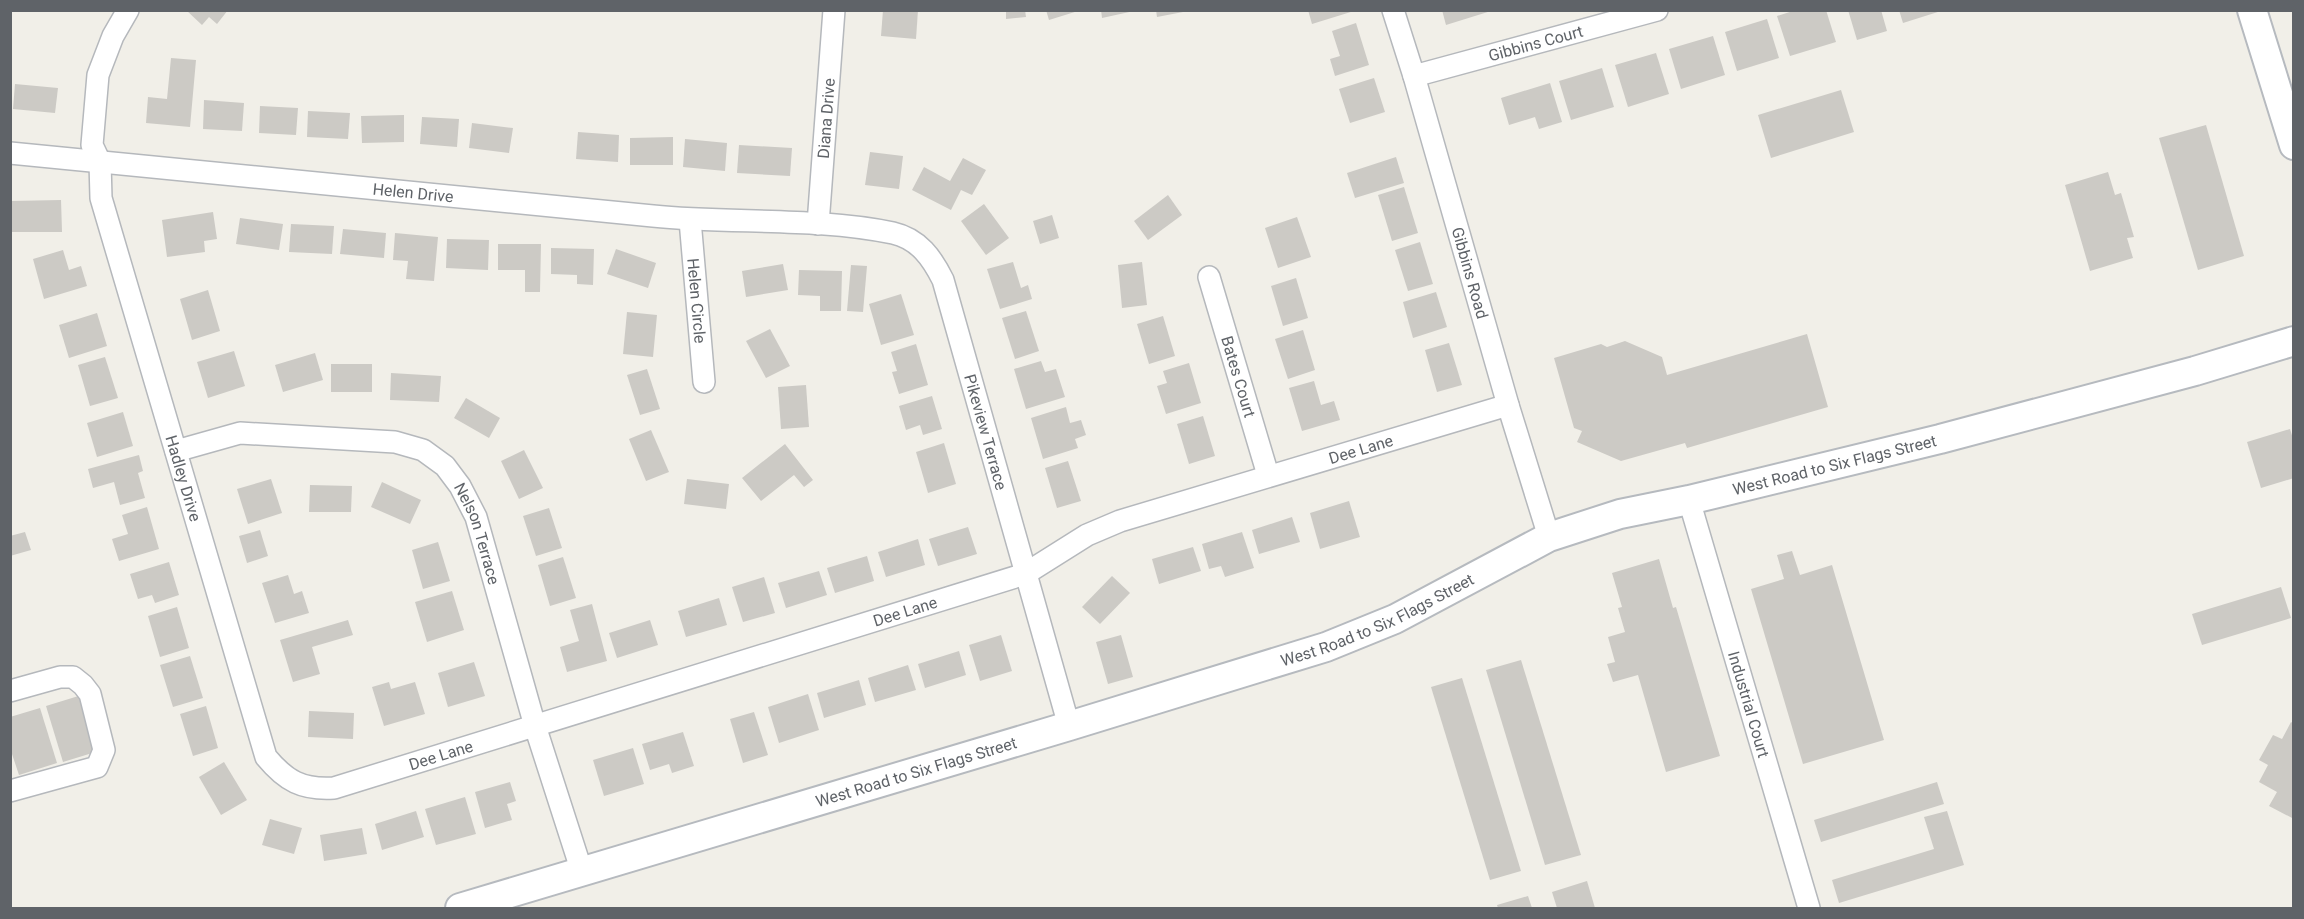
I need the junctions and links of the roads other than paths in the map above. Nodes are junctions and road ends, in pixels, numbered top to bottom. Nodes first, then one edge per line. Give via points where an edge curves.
1 (128, 10) edge
2 (834, 10) edge
3 (1393, 10) edge
4 (1657, 10) edge
5 (2252, 10) edge
6 (1414, 76) junction
7 (2294, 145) edge
8 (10, 153) edge
9 (100, 162) junction
10 (690, 220) junction
11 (818, 224) junction
12 (1209, 277) dead end
13 (2294, 341) edge
14 (704, 382) dead end
15 (1508, 405) junction
16 (176, 451) junction
17 (1268, 476) junction
18 (1689, 500) junction
19 (1549, 537) junction
20 (1025, 574) junction
21 (10, 691) edge
22 (535, 726) junction
23 (1069, 726) junction
24 (295, 783) joint
25 (10, 791) edge
26 (582, 872) junction
27 (460, 909) edge
28 (1809, 909) edge

1 - 9 street, Hadley Drive via 98,75 92,145
2 - 11 street, Diana Drive
3 - 6 street, Gibbins Road
4 - 6 street, Gibbins Court
5 - 7 street
6 - 15 street, Gibbins Road
8 - 9 street, Helen Drive
9 - 10 street, Helen Drive
9 - 16 street, Hadley Drive via 101,198
10 - 11 street, Helen Drive
10 - 14 street, Helen Circle
11 - 20 street, Pikeview Terrace via 894,233 915,242 931,257 943,280
12 - 17 street, Bates Court
13 - 18 street, West Road to Six Flags Street via 1940,440
15 - 17 street, Dee Lane
15 - 19 street, Gibbins Road
16 - 22 street, Nelson Terrace via 252,434 395,442 423,450 445,466 476,517
16 - 24 street, Hadley Drive via 267,757
17 - 20 street, Dee Lane via 1120,521 1087,535
18 - 19 street, West Road to Six Flags Street via 1620,514
18 - 28 street, Industrial Court
19 - 23 street, West Road to Six Flags Street via 1395,619 1326,647
20 - 22 street, Dee Lane
20 - 23 street, Pikeview Terrace
21 - 25 street via 73,677 90,694 104,750 97,767
22 - 24 street, Dee Lane via 334,788 315,789
22 - 26 street, Nelson Terrace
23 - 26 street, West Road to Six Flags Street
26 - 27 street, West Road to Six Flags Street

